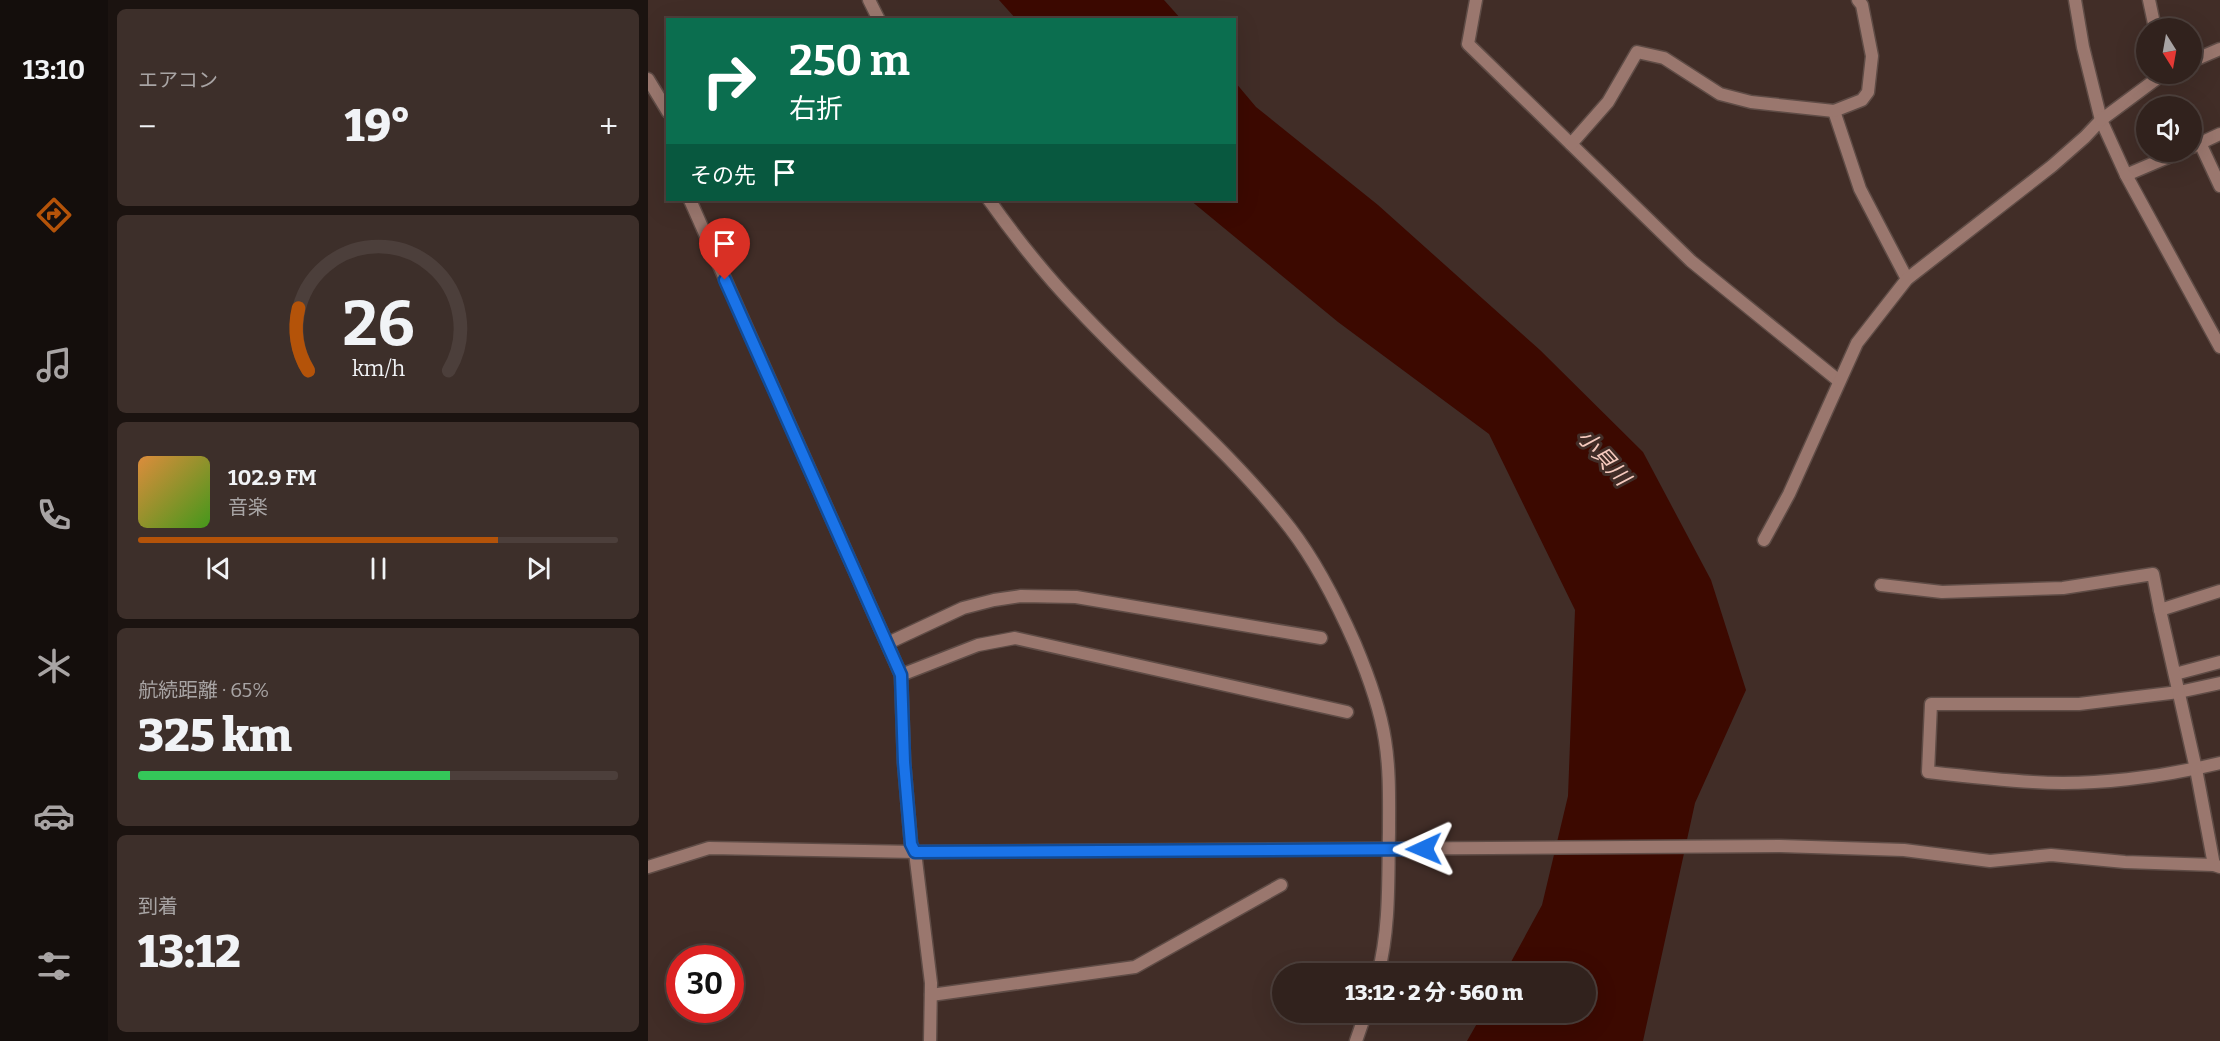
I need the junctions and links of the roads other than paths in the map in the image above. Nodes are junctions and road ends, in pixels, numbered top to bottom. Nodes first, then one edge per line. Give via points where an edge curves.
1 (869, 0) edge
2 (1476, 0) edge
3 (1858, 0) edge
4 (2075, 0) edge
5 (2152, 1) edge
6 (878, 18) edge
7 (2154, 18) edge
8 (2220, 49) edge
9 (2202, 57) edge
10 (648, 79) edge
11 (2150, 84) edge
12 (666, 109) edge
13 (1834, 111) junction
14 (2101, 120) junction
15 (2220, 134) edge
16 (2202, 142) edge
17 (1571, 144) junction
18 (2202, 155) edge
19 (2157, 162) edge
20 (2126, 175) junction
21 (2220, 186) edge
22 (690, 201) edge
23 (990, 201) edge
24 (1907, 279) junction
25 (2220, 348) edge
26 (1839, 381) junction
27 (1764, 540) dead end
28 (1881, 585) dead end
29 (2220, 591) edge
30 (2160, 610) junction
31 (1321, 638) dead end
32 (888, 644) junction
33 (2220, 662) edge
34 (2175, 674) junction
35 (901, 675) junction
36 (2220, 683) edge
37 (2179, 692) junction
38 (1347, 712) dead end
39 (2220, 763) edge
40 (2196, 769) junction
41 (1394, 849) junction
42 (915, 852) junction
43 (2217, 866) edge
44 (648, 867) edge
45 (1281, 885) dead end
46 (1380, 963) edge
47 (931, 995) junction
48 (1362, 1023) edge
49 (930, 1041) edge
50 (1356, 1041) edge

1 - 6 street
2 - 17 street via 1468,44
3 - 13 street via 1872,56 1868,93 1862,100
4 - 14 street
5 - 7 street
8 - 9 street
10 - 12 street
11 - 14 street
13 - 17 street via 1751,102 1720,94 1664,58 1637,52 1608,102
13 - 24 street via 1860,189
14 - 20 street
14 - 24 street via 2052,166
15 - 16 street
17 - 26 street via 1691,261
18 - 21 street
19 - 20 street
20 - 25 street
22 - 32 street
23 - 41 street via 1077,309 1245,476 1291,529 1314,563 1348,627 1377,704 1385,738
24 - 26 street via 1857,343
26 - 27 street
28 - 30 street via 1942,592 2063,588 2153,574
29 - 30 street
30 - 34 street
31 - 32 street via 1076,597 1030,596 963,608
32 - 35 street
33 - 34 street
34 - 37 street
35 - 38 street via 978,645 1015,638
35 - 42 street via 905,773
36 - 37 street
37 - 40 street
37 - 40 street via 2079,705 1931,704 1928,772 2035,783 2120,780
39 - 40 street
40 - 43 street
41 - 42 street
41 - 43 street via 1780,846 1905,850 1990,861 2051,855
41 - 46 street
42 - 44 street via 709,848
42 - 47 street
45 - 47 street via 1135,967
47 - 49 street
48 - 50 street

